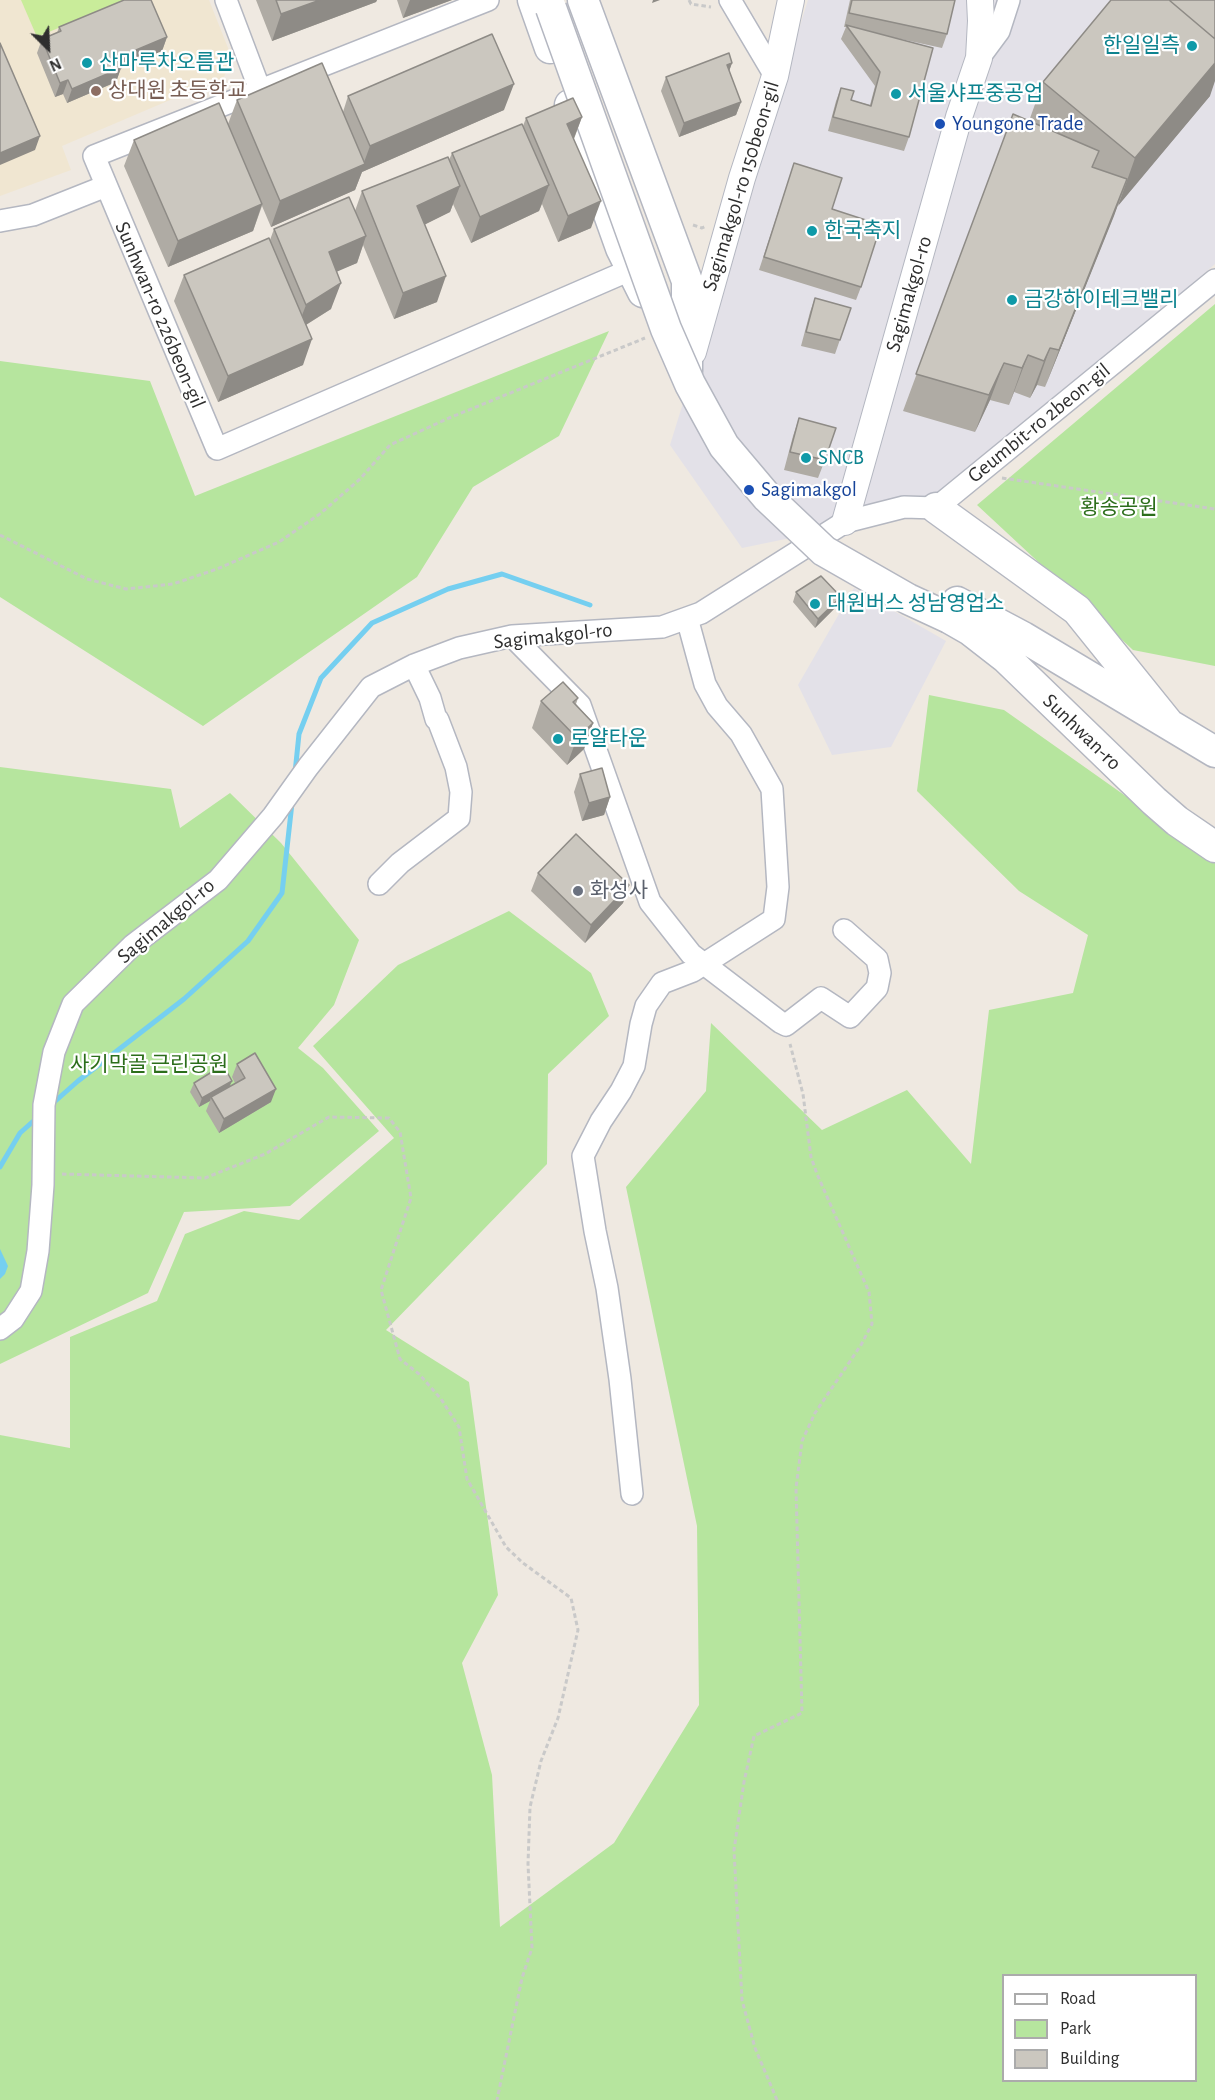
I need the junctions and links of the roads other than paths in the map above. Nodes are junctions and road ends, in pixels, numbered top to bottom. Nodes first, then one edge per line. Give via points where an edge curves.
1 (226, 0) edge
2 (488, 0) edge
3 (730, 0) edge
4 (791, 0) edge
5 (980, 0) edge
6 (1009, 0) edge
7 (559, 2) edge
8 (979, 58) junction
9 (775, 76) junction
10 (260, 90) junction
11 (106, 186) junction
12 (0, 221) edge
13 (630, 270) junction
14 (1215, 279) edge
15 (687, 371) junction
16 (936, 508) junction
17 (845, 522) junction
18 (818, 540) junction
19 (953, 610) junction
20 (687, 618) junction
21 (512, 636) junction
22 (414, 665) junction
23 (1168, 723) junction
24 (1215, 752) edge
25 (1215, 847) edge
26 (379, 884) dead end
27 (844, 930) dead end
28 (699, 967) junction
29 (0, 1329) edge
30 (632, 1494) dead end

1 - 10 street
2 - 10 street, Sunhwan-ro 226beon-gil
3 - 9 street
4 - 9 street, Sagimakgol-ro 150beon-gil
5 - 8 street, Sagimakgol-ro
6 - 8 street via 999,31
7 - 13 main road via 621,248
7 - 15 main road via 646,175 687,281
7 - 19 main road, bridge via 666,329 724,446 767,497 824,551 908,599
8 - 17 street, Sagimakgol-ro
9 - 15 street, Sagimakgol-ro 150beon-gil
10 - 11 street, Sunhwan-ro 226beon-gil via 94,156
11 - 12 street via 33,215
11 - 13 street, Sunhwan-ro 226beon-gil via 217,449
13 - 15 main road
14 - 16 street, Geumbit-ro 2beon-gil
15 - 18 street via 733,452
16 - 17 street via 904,507
16 - 23 main road via 1077,610
17 - 18 street, Sagimakgol-ro
18 - 20 street, Sagimakgol-ro
19 - 23 main road, Sunhwan-ro via 1023,637
19 - 25 main road, Sunhwan-ro via 1154,801
20 - 21 street, Sagimakgol-ro via 662,627
20 - 28 street via 705,684 717,706 741,734 772,789 778,887 774,919
21 - 22 street, Sagimakgol-ro via 459,648
21 - 28 street via 580,705 650,902
22 - 26 street via 456,767 461,792 459,818 400,862
22 - 29 street, Sagimakgol-ro via 371,687 273,816 218,880 133,945 74,1004 54,1052 44,1116 44,1174 31,1291 13,1319
23 - 24 main road, Sunhwan-ro
27 - 28 street via 878,958 880,973 878,988 850,1017 821,998 786,1024
28 - 30 street via 662,983 646,1006 634,1066 583,1156 608,1299

